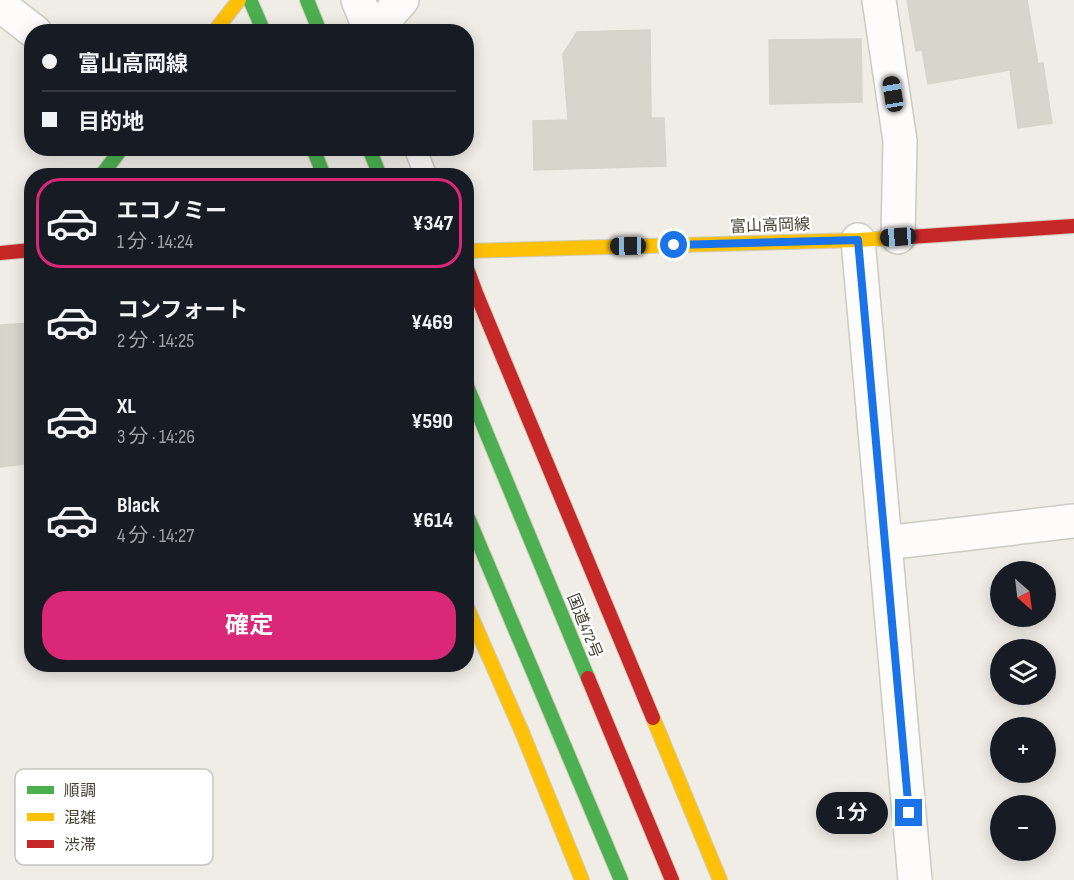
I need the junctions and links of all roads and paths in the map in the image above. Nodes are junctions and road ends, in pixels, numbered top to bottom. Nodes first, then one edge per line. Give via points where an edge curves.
1 (250, 0) edge
2 (307, 0) edge
3 (358, 0) edge
4 (402, 0) edge
5 (879, 0) edge
6 (0, 5) edge
7 (25, 24) edge
8 (260, 24) edge
9 (317, 24) edge
10 (369, 24) edge
11 (380, 24) edge
12 (1074, 226) edge
13 (898, 237) junction
14 (858, 240) junction
15 (24, 251) edge
16 (474, 251) edge
17 (0, 253) edge
18 (474, 288) edge
19 (474, 403) edge
20 (1074, 521) edge
21 (474, 532) edge
22 (885, 543) junction
23 (474, 623) edge
24 (582, 880) edge
25 (621, 880) edge
26 (672, 880) edge
27 (720, 880) edge
28 (915, 880) edge

1 - 8 main road
2 - 9 main road
3 - 10 street
4 - 11 street
5 - 13 street via 900,141
6 - 7 street
12 - 13 main road, 富山高岡線
13 - 14 main road, 富山高岡線
14 - 16 main road, 富山高岡線
14 - 22 street
15 - 17 main road
18 - 27 main road
19 - 26 main road, 国道472号
20 - 22 street
21 - 25 main road
22 - 28 street
23 - 24 main road

